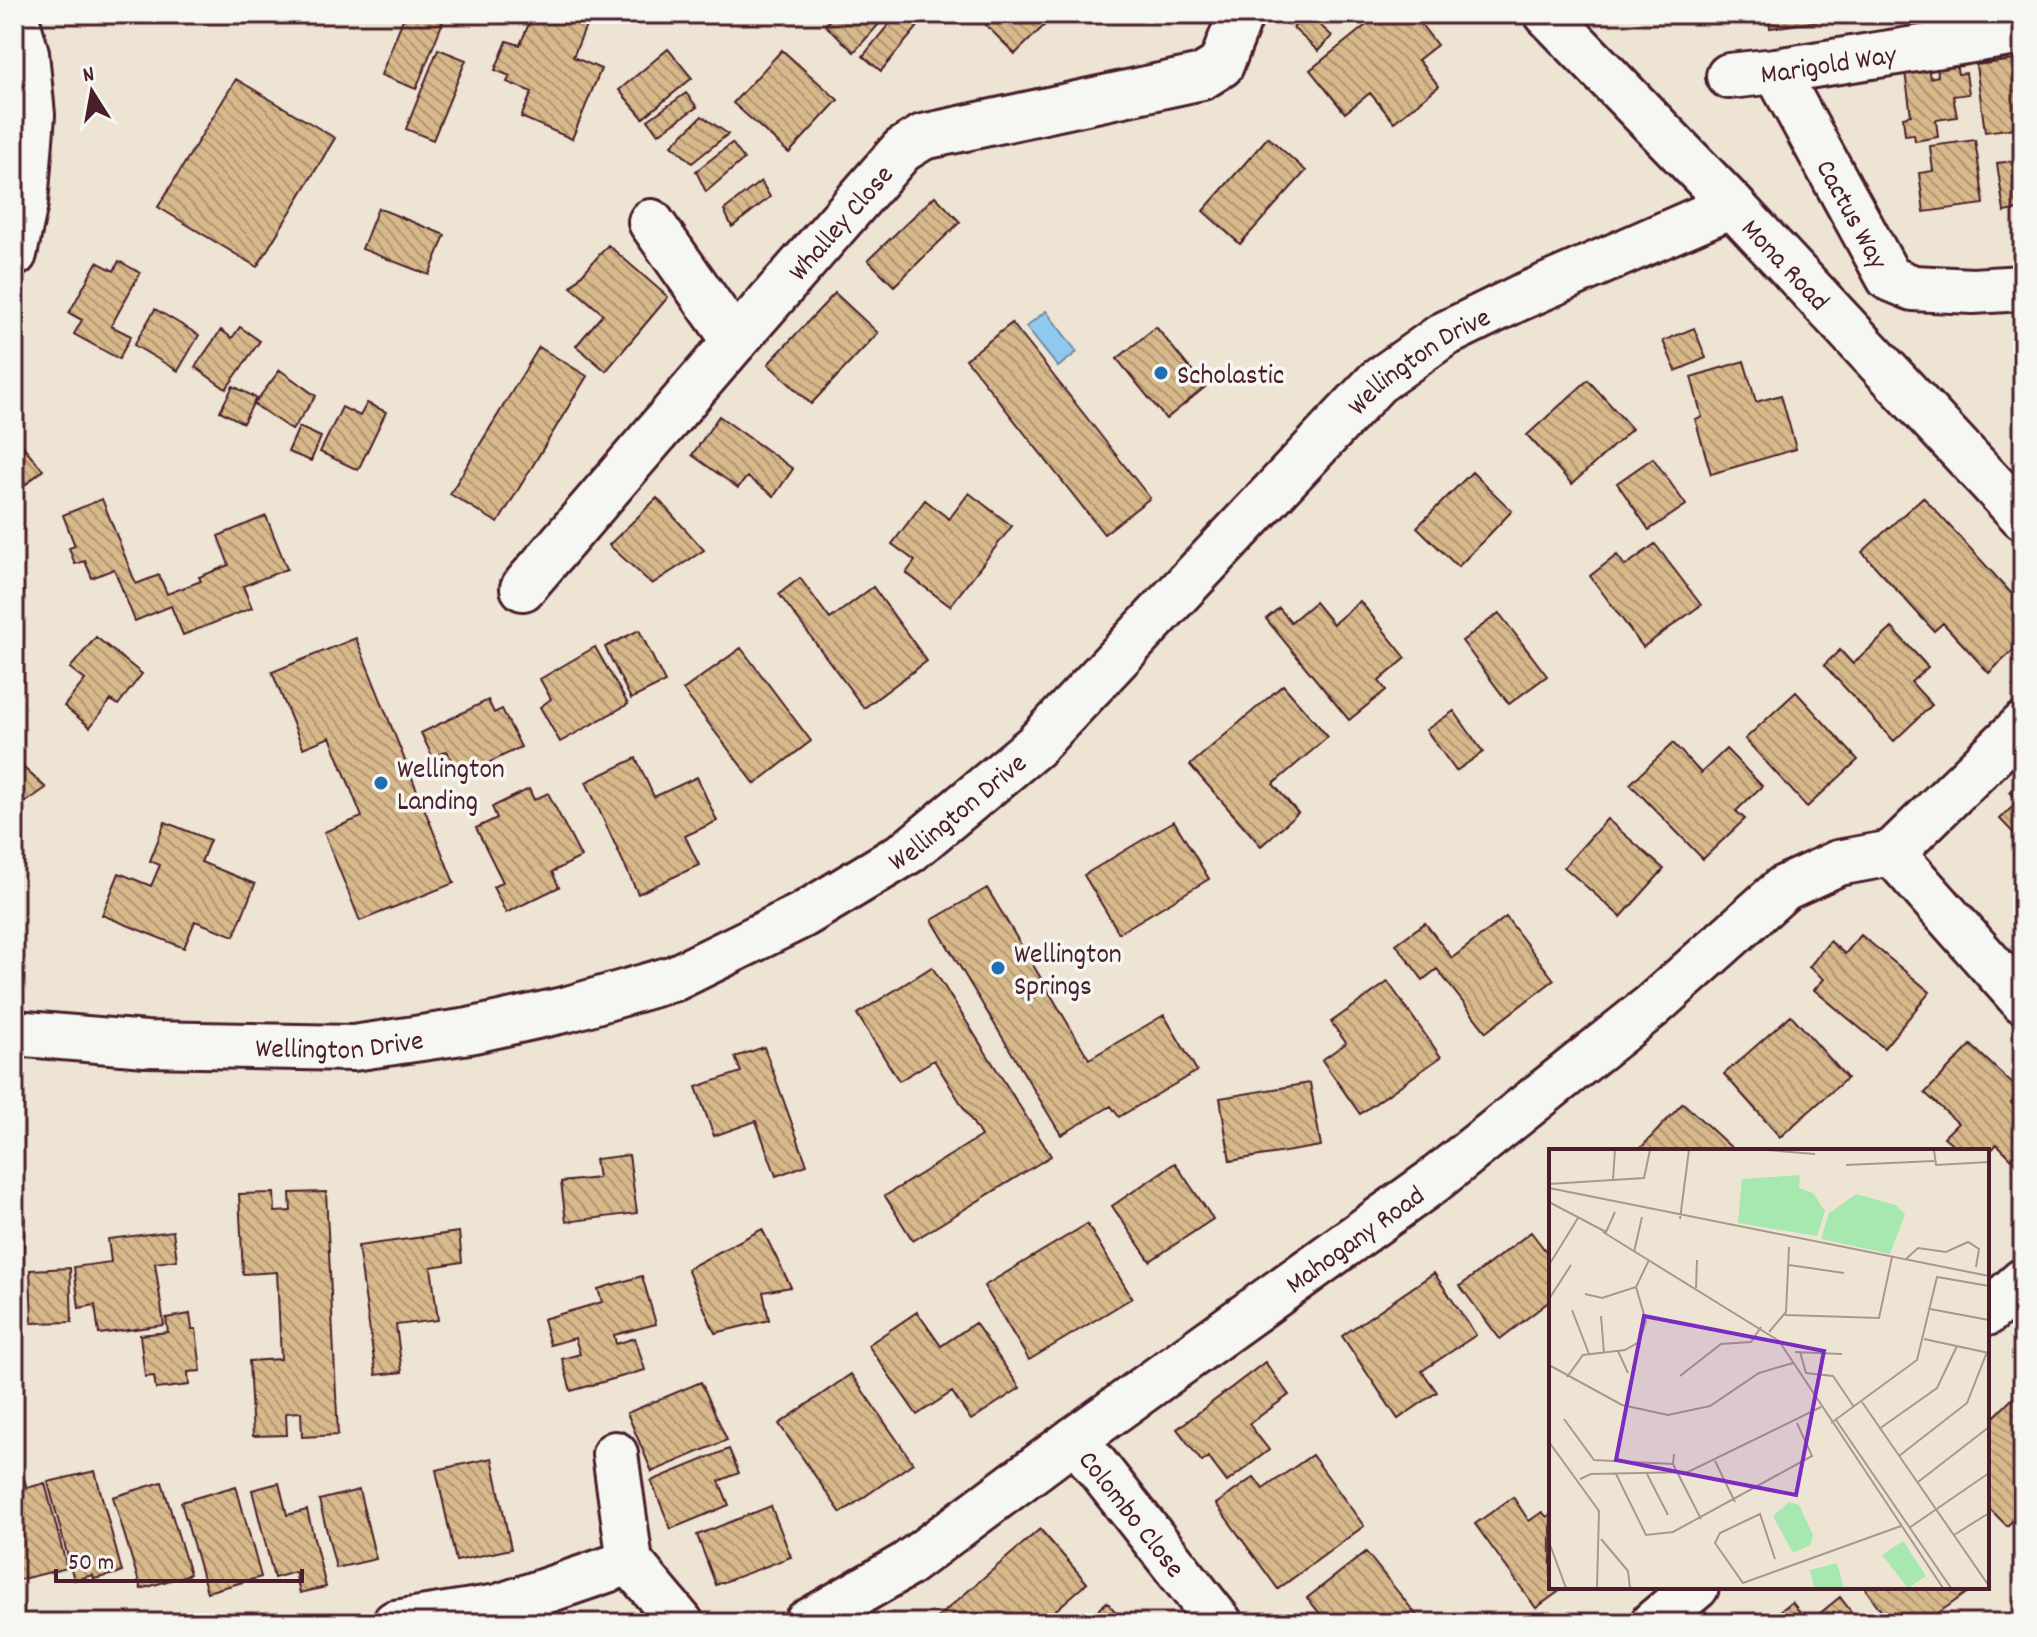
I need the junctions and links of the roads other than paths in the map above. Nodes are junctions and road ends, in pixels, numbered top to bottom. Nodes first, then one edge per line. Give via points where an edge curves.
1 (15, 14) edge
2 (1241, 14) edge
3 (1547, 14) edge
4 (2023, 32) edge
5 (1776, 71) junction
6 (1729, 76) dead end
7 (1732, 205) junction
8 (651, 222) dead end
9 (14, 254) edge
10 (2023, 288) edge
11 (735, 341) junction
12 (2023, 517) edge
13 (523, 588) dead end
14 (2023, 725) edge
15 (1892, 853) junction
16 (2023, 1001) edge
17 (14, 1033) edge
18 (2023, 1281) edge
19 (1989, 1311) edge
20 (1075, 1439) junction
21 (615, 1454) dead end
22 (630, 1562) junction
23 (1694, 1589) edge
24 (395, 1623) edge
25 (681, 1623) edge
26 (806, 1623) edge
27 (1220, 1623) edge
28 (1653, 1623) edge

1 - 9 street via 26,53 32,115 25,203
2 - 11 street, Whalley Close via 1221,65 1202,77 923,137 902,150
3 - 7 street, Mona Road
4 - 5 street, Marigold Way
5 - 6 street, Marigold Way
5 - 10 street, Cactus Way via 1889,278 1913,288
7 - 12 street, Mona Road
7 - 17 street, Wellington Drive via 1443,335 1377,382 1035,746 909,851 803,915 675,978 469,1031 353,1048 146,1044
8 - 11 street
11 - 13 street, Whalley Close
14 - 15 street
15 - 16 street
15 - 20 street, Mahogany Road via 1838,863 1784,888 1652,1006 1432,1182
18 - 19 street
20 - 26 street, Mahogany Road via 906,1565
20 - 27 street, Colombo Close
21 - 22 street
22 - 24 street via 498,1607
22 - 25 street
23 - 28 street

